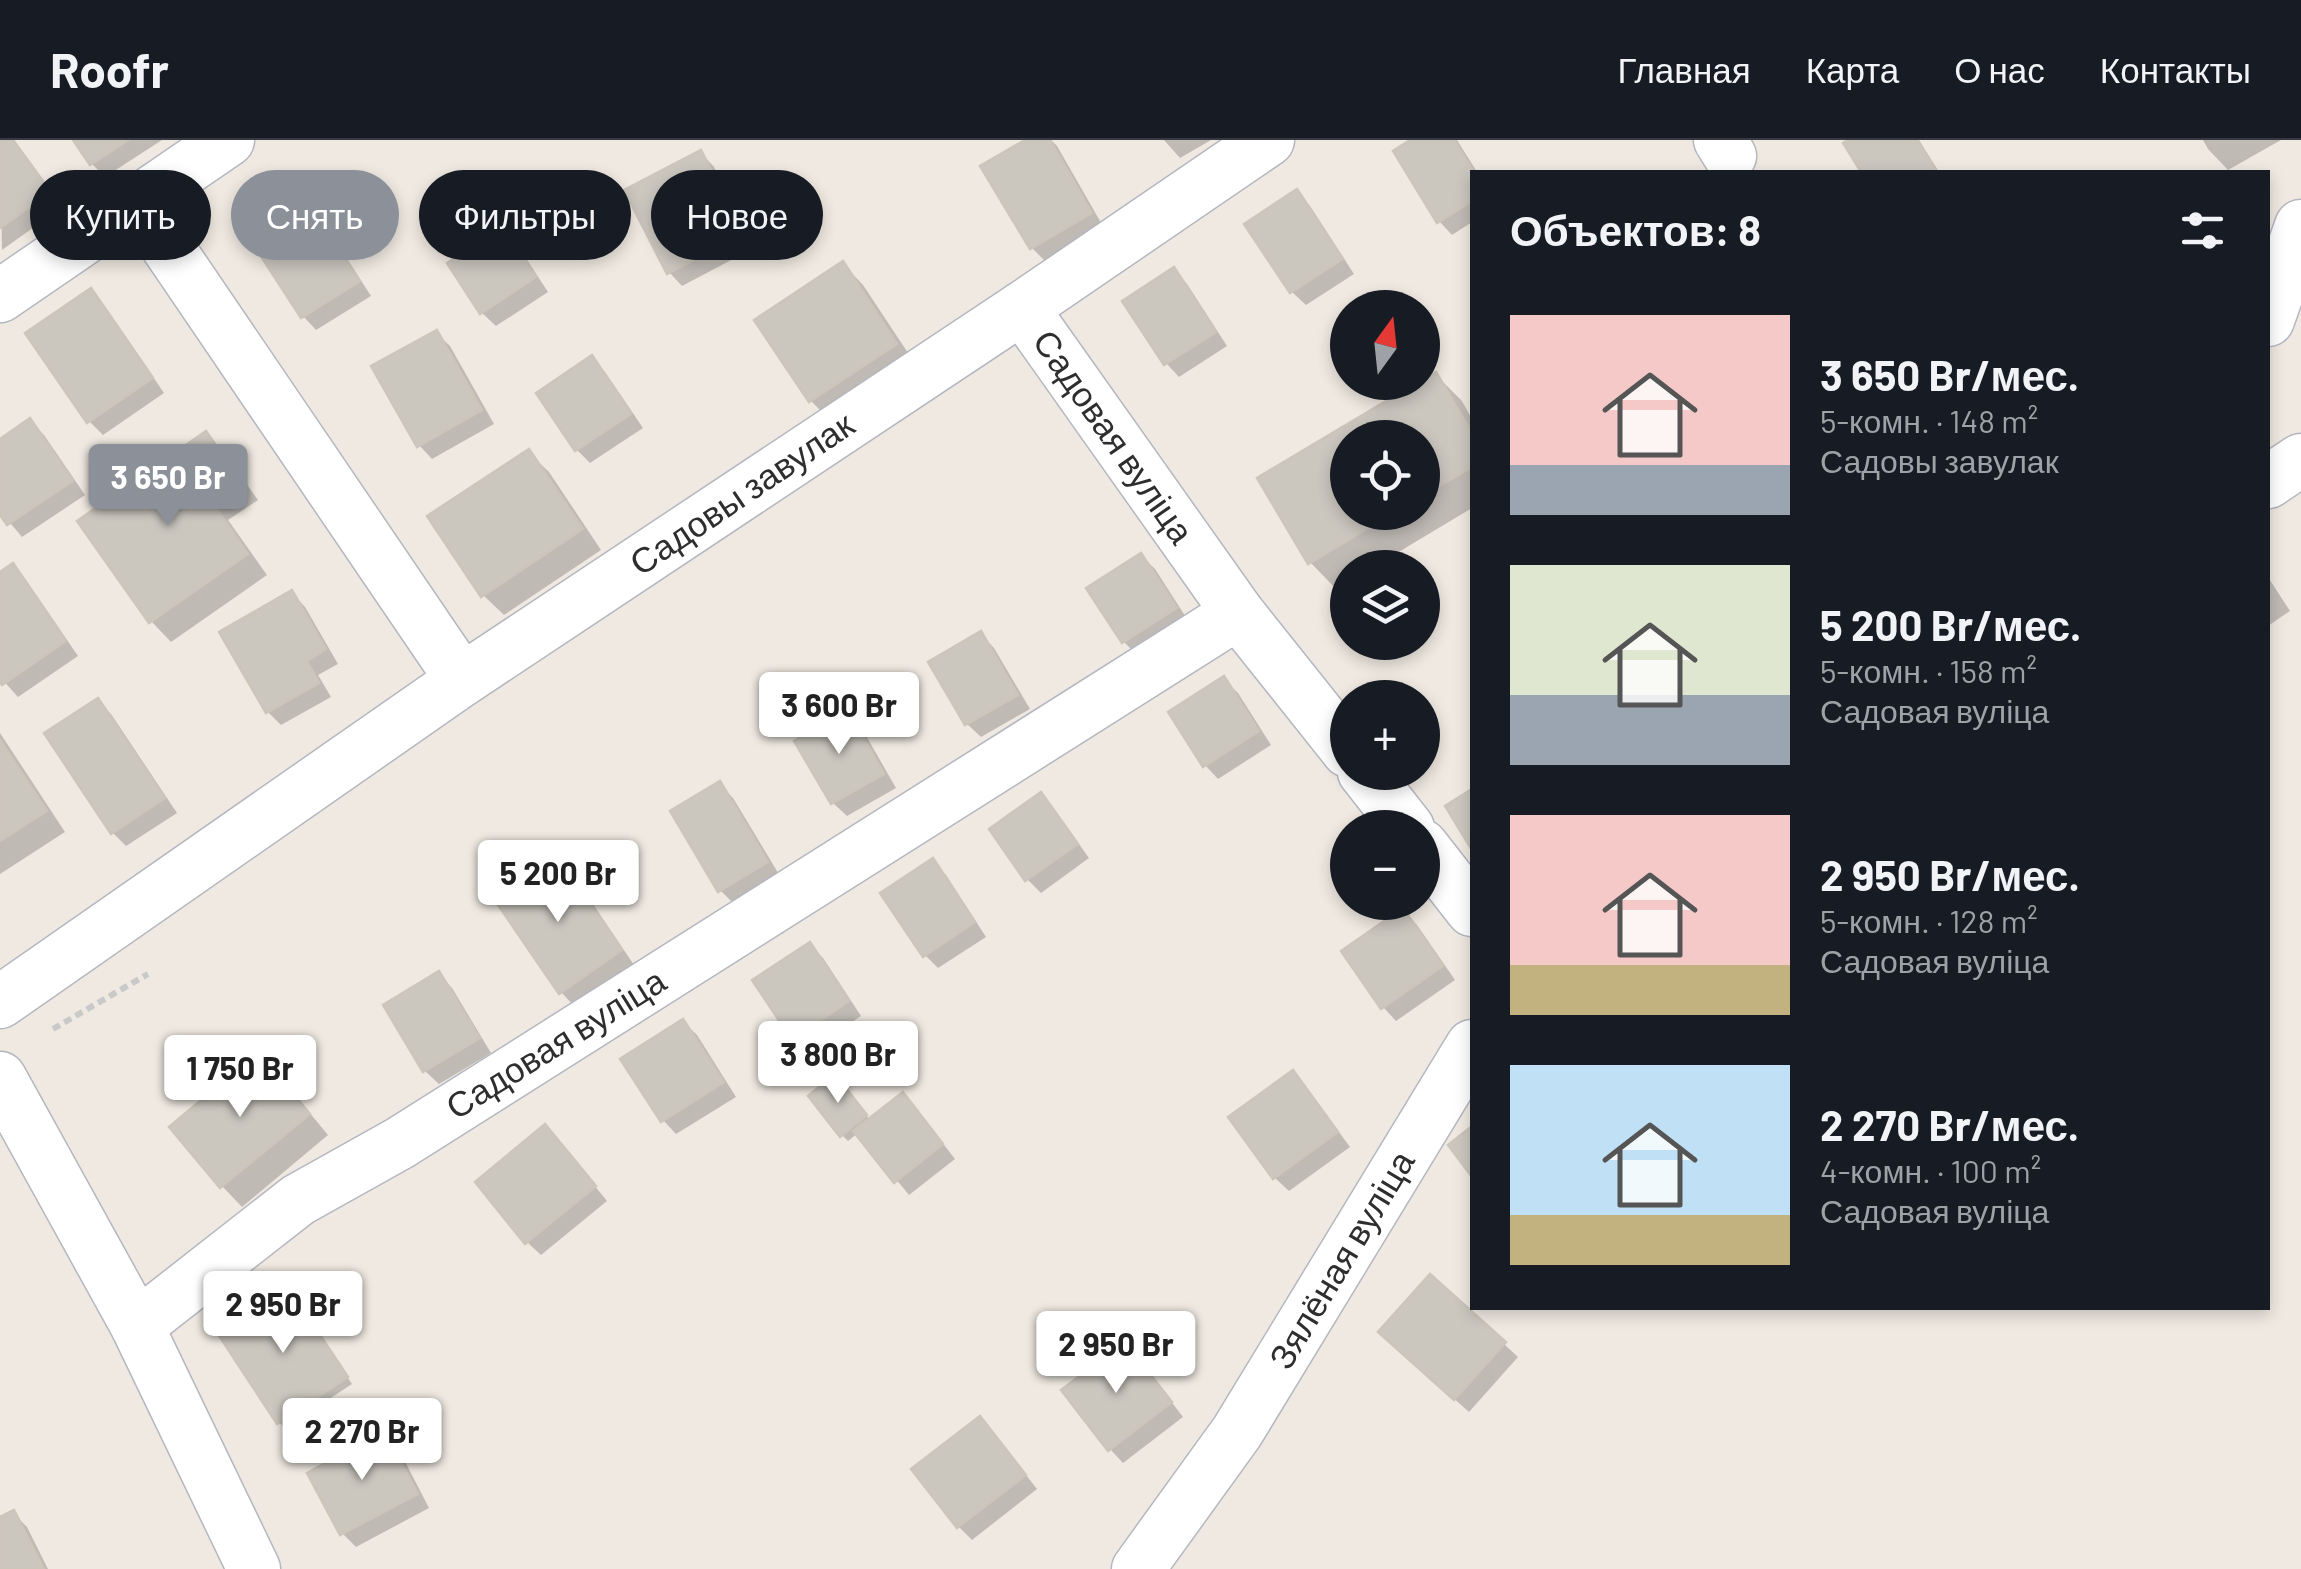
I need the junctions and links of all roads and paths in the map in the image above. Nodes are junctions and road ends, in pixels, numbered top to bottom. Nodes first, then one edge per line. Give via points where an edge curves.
1 (228, 140) edge
2 (1268, 140) edge
3 (184, 170) edge
4 (2301, 226) edge
5 (52, 260) edge
6 (176, 260) edge
7 (0, 296) edge
8 (1022, 308) junction
9 (2270, 314) edge
10 (2301, 460) edge
11 (2270, 481) edge
12 (1238, 613) junction
13 (462, 680) junction
14 (1330, 728) edge
15 (1378, 790) edge
16 (1394, 810) edge
17 (1440, 869) edge
18 (1470, 907) edge
19 (148, 974) dead end
20 (0, 1002) edge
21 (38, 1038) dead end
22 (1470, 1049) edge
23 (0, 1078) edge
24 (136, 1326) junction
25 (254, 1569) edge
26 (1138, 1569) edge

1 - 3 street
2 - 8 street, Садовая вуліца
4 - 9 street
5 - 7 street
6 - 13 street
8 - 12 street, Садовая вуліца
8 - 13 street, Садовы завулак
10 - 11 street
12 - 14 street, Садовая вуліца
12 - 24 street, Садовая вуліца via 400,1143 298,1200
13 - 20 street, Садовы завулак
15 - 16 street
17 - 18 street
19 - 21 path
22 - 26 street, Зялёная вуліца via 1237,1432
23 - 24 street
24 - 25 street

